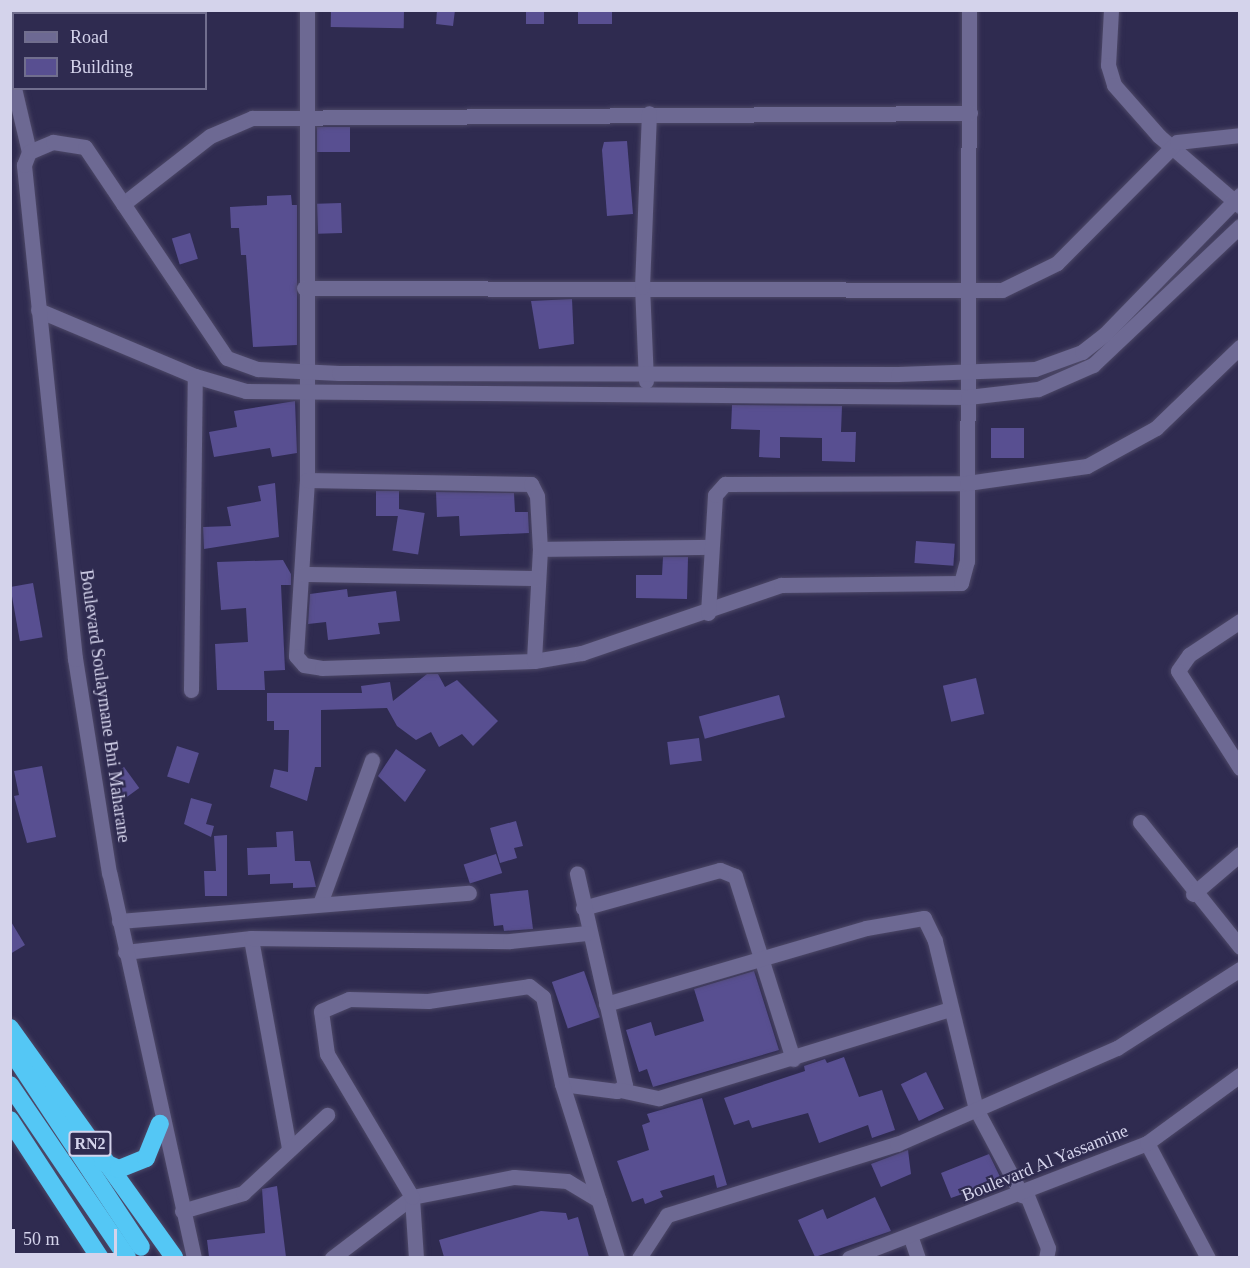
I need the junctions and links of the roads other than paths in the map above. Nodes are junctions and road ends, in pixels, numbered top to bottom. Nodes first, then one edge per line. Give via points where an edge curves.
1 (307, 10) edge
2 (969, 10) edge
3 (1111, 10) edge
4 (14, 90) edge
5 (970, 113) junction
6 (649, 114) junction
7 (308, 115) junction
8 (1239, 135) edge
9 (1172, 147) junction
10 (27, 158) junction
11 (1238, 201) edge
12 (123, 204) junction
13 (1239, 226) edge
14 (642, 287) junction
15 (304, 288) junction
16 (968, 291) junction
17 (38, 310) junction
18 (1239, 347) edge
19 (306, 371) junction
20 (646, 371) junction
21 (968, 374) junction
22 (195, 376) junction
23 (307, 388) junction
24 (646, 393) junction
25 (968, 397) junction
26 (307, 480) junction
27 (967, 483) junction
28 (710, 547) junction
29 (540, 549) junction
30 (303, 574) junction
31 (538, 578) junction
32 (708, 613) junction
33 (1239, 621) edge
34 (534, 661) junction
35 (191, 690) dead end
36 (372, 760) dead end
37 (1239, 768) edge
38 (1140, 822) dead end
39 (1239, 854) edge
40 (577, 873) dead end
41 (469, 893) dead end
42 (1193, 894) junction
43 (321, 901) junction
44 (583, 908) junction
45 (118, 921) junction
46 (587, 933) junction
47 (251, 938) junction
48 (1239, 947) edge
49 (125, 952) junction
50 (763, 958) junction
51 (1239, 969) edge
52 (606, 1004) junction
53 (951, 1009) junction
54 (10, 1028) edge
55 (10, 1049) edge
56 (793, 1059) junction
57 (1239, 1075) edge
58 (562, 1084) junction
59 (10, 1085) edge
60 (620, 1090) junction
61 (976, 1109) junction
62 (327, 1114) dead end
63 (10, 1120) edge
64 (160, 1124) junction
65 (1147, 1143) junction
66 (289, 1148) junction
67 (103, 1162) junction
68 (1024, 1194) junction
69 (412, 1197) junction
70 (599, 1200) junction
71 (182, 1211) junction
72 (911, 1238) junction
73 (134, 1252) edge
74 (641, 1253) edge
75 (100, 1257) edge
76 (164, 1257) edge
77 (176, 1257) edge
78 (194, 1257) edge
79 (332, 1257) edge
80 (417, 1257) edge
81 (617, 1257) edge
82 (849, 1257) edge
83 (918, 1257) edge
84 (1046, 1257) edge
85 (1208, 1257) edge

1 - 7 street
2 - 5 street
3 - 9 street via 1107,64 1114,85
4 - 10 street, Boulevard Soulaymane Bni Maharane
5 - 6 street
5 - 16 street
6 - 7 street
6 - 14 street
7 - 12 street via 252,118 221,128
7 - 15 street
8 - 9 street via 1201,136
9 - 11 street
9 - 16 street via 1049,269 1011,289
10 - 12 street via 53,142 80,143
10 - 17 street, Boulevard Soulaymane Bni Maharane
11 - 21 street via 1082,352 1035,369
12 - 19 street via 219,352 248,367
13 - 25 street via 1093,365 1038,389
14 - 15 street
14 - 16 street
14 - 20 street
15 - 19 street
16 - 21 street
17 - 22 street
17 - 45 street, Boulevard Soulaymane Bni Maharane via 75,658
18 - 27 street via 1156,428 1103,458 1046,475
19 - 20 street
19 - 23 street
20 - 21 street
20 - 24 street
21 - 25 street
22 - 23 street via 246,391
22 - 35 street
23 - 24 street
23 - 26 street
24 - 25 street
25 - 27 street
26 - 29 street via 527,481 537,496
26 - 30 street
27 - 28 street via 736,480 715,495
27 - 32 street via 967,561 958,585 781,585
28 - 29 street
28 - 32 street
29 - 31 street
30 - 31 street
30 - 34 street via 296,656 304,664
31 - 34 street
32 - 34 street via 602,649
33 - 37 street via 1189,655 1178,671
36 - 43 street
38 - 42 street
39 - 42 street
40 - 44 street
41 - 43 street
42 - 48 street
43 - 45 street
44 - 46 street
44 - 50 street via 725,870 739,883
45 - 49 street, Boulevard Soulaymane Bni Maharane
46 - 47 street via 510,941
46 - 52 street
47 - 49 street
47 - 66 street
49 - 64 street, Boulevard Soulaymane Bni Maharane
50 - 52 street
50 - 53 street via 924,918
50 - 56 street
51 - 61 street via 1117,1048
52 - 60 street via 625,1079
53 - 56 street
53 - 61 street
54 - 67 highway, RN2
55 - 73 highway
56 - 60 street via 659,1098
57 - 65 street, Boulevard Al Yassamine
58 - 60 street
58 - 69 street via 543,997 529,986 428,1001 349,999 321,1011 327,1054
58 - 70 street
59 - 73 highway
61 - 68 street
61 - 74 street via 883,1149 677,1210 659,1220
62 - 66 street
63 - 75 highway
64 - 67 highway via 146,1158 119,1169
64 - 71 street, Boulevard Soulaymane Bni Maharane
65 - 68 street, Boulevard Al Yassamine
65 - 85 street
66 - 71 street via 243,1193
67 - 77 highway, RN2
68 - 72 street, Boulevard Al Yassamine
68 - 84 street via 1048,1248
69 - 70 street via 514,1177 567,1180
69 - 79 street
69 - 80 street
70 - 81 street
71 - 77 street, Boulevard Soulaymane Bni Maharane
71 - 78 street, Boulevard Soulaymane Bni Maharane
72 - 82 street, Boulevard Al Yassamine
72 - 83 street
76 - 77 highway

